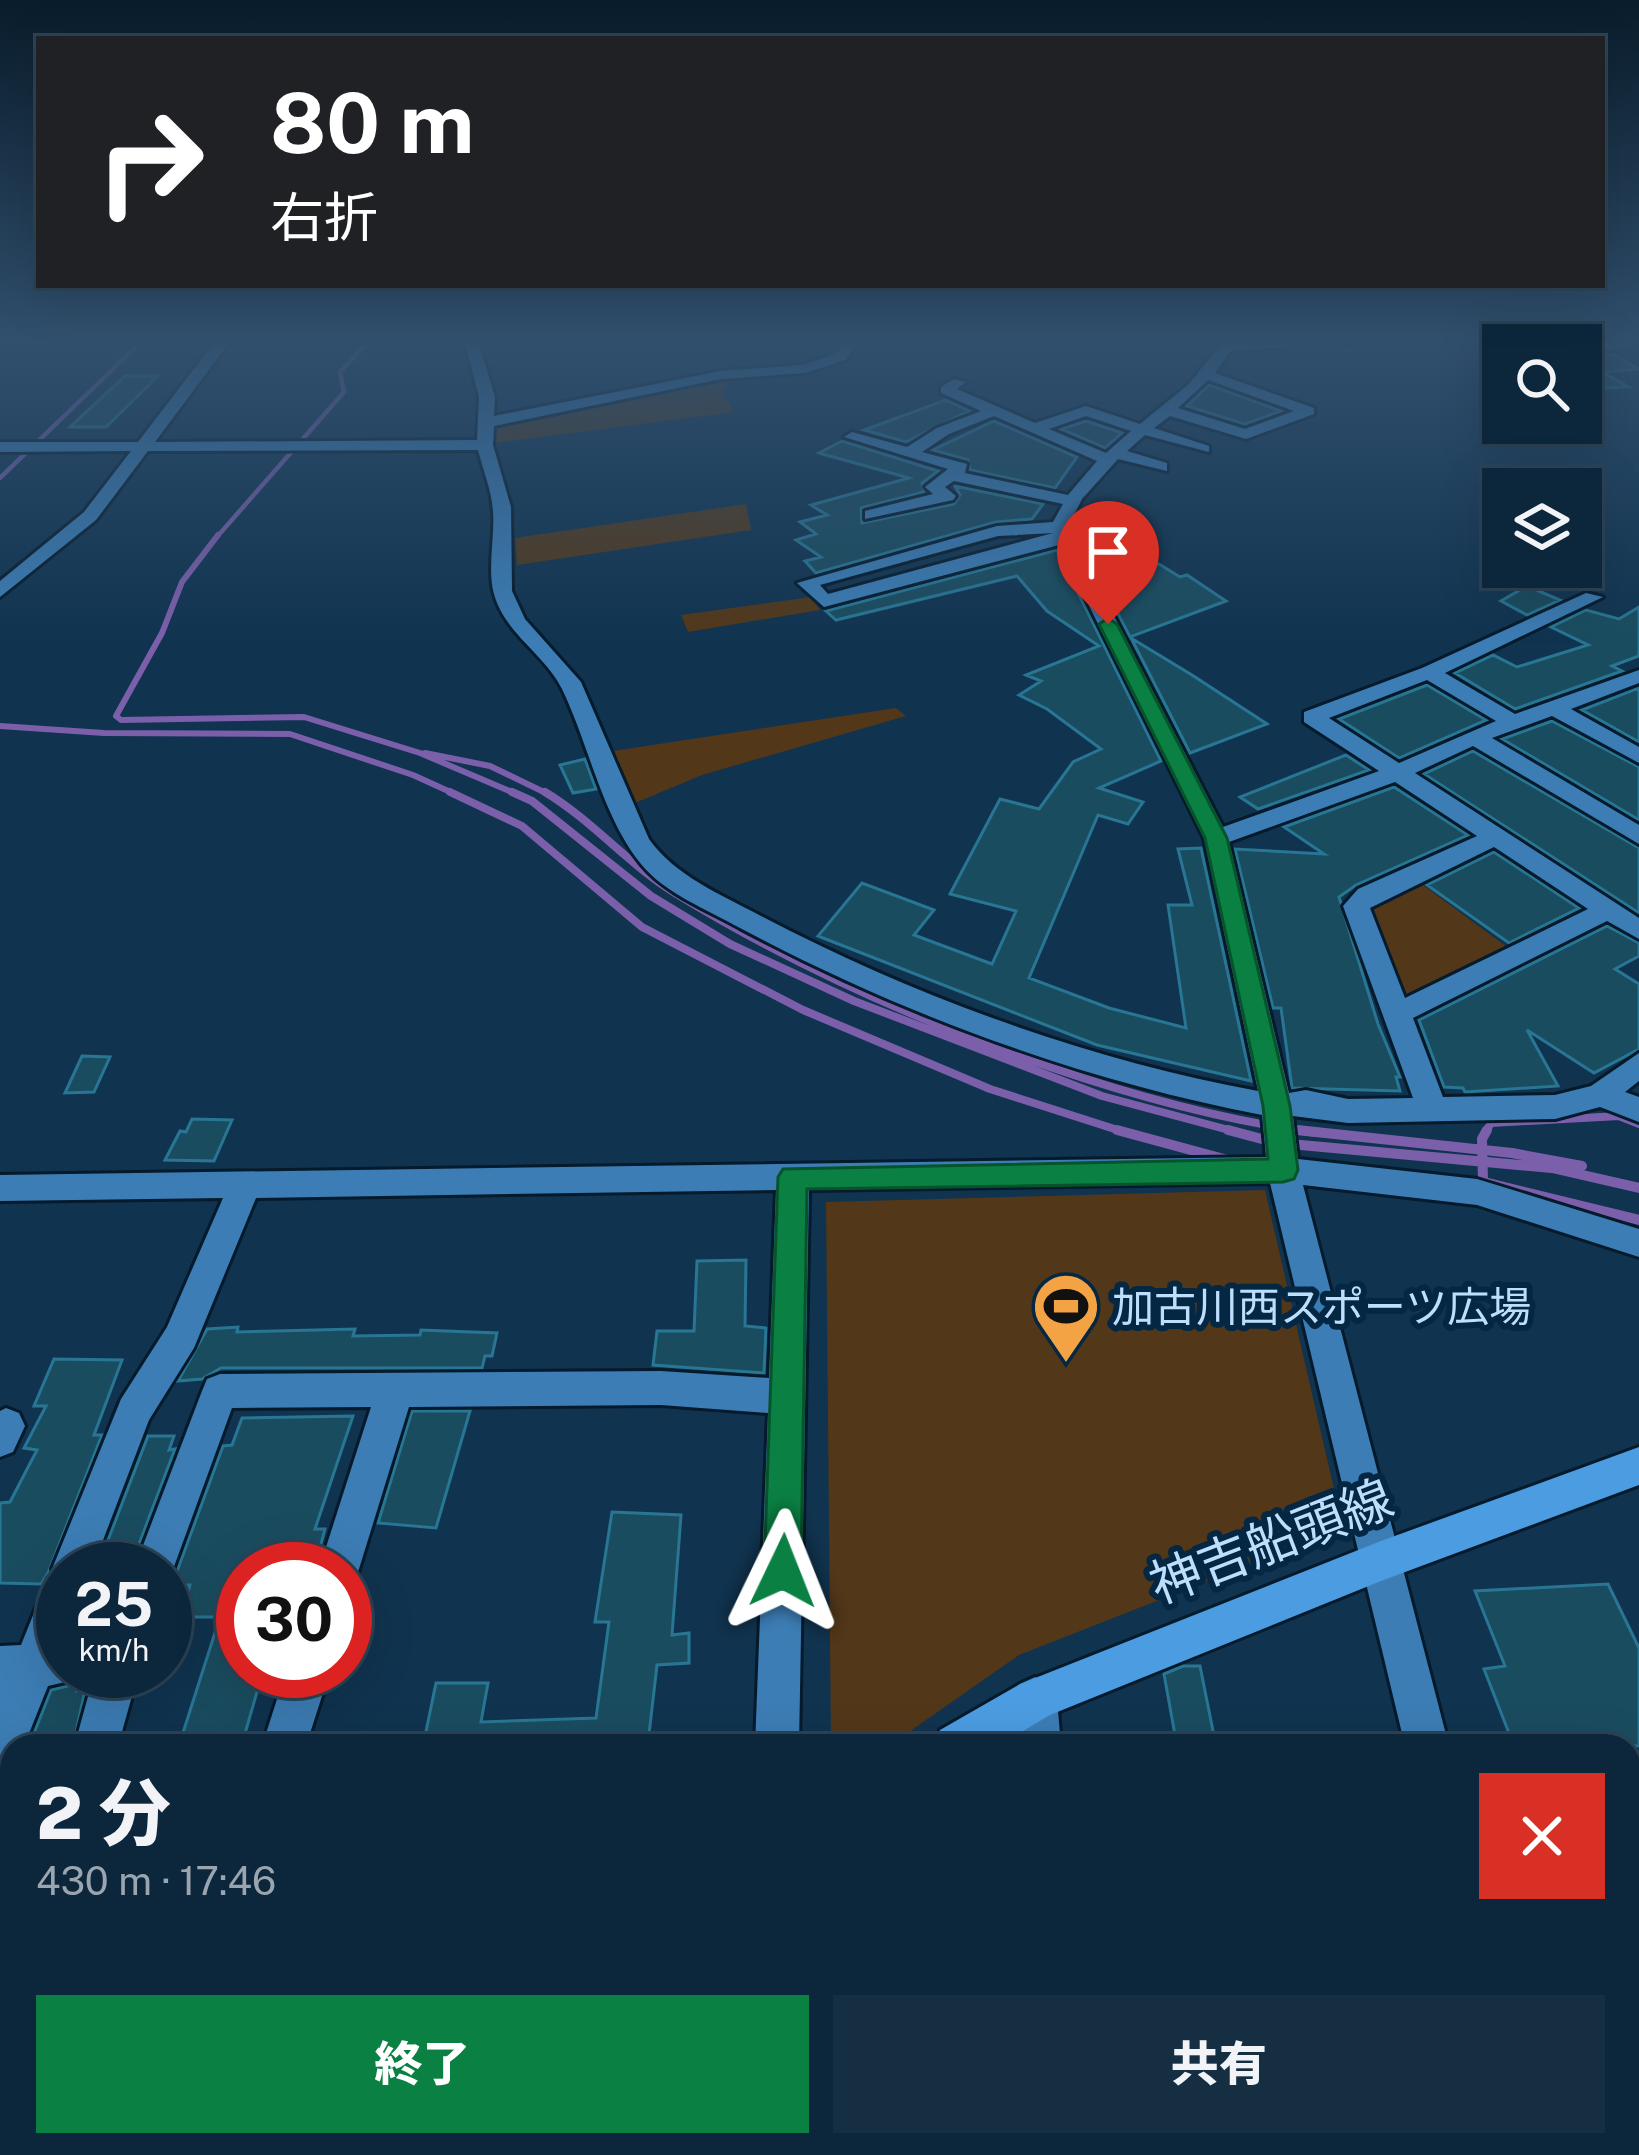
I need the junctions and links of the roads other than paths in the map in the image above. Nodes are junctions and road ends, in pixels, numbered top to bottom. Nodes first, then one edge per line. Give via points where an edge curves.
1 (146, 441) edge
2 (388, 441) edge
3 (487, 441) edge
4 (865, 441) edge
5 (929, 441) edge
6 (1067, 441) edge
7 (1128, 441) edge
8 (1178, 441) edge
9 (142, 446) junction
10 (0, 447) edge
11 (1203, 448) dead end
12 (909, 453) junction
13 (1112, 456) junction
14 (1161, 467) dead end
15 (951, 475) junction
16 (1069, 500) junction
17 (872, 515) dead end
18 (1062, 532) junction
19 (890, 560) junction
20 (912, 578) junction
21 (0, 591) edge
22 (1593, 597) dead end
23 (1429, 672) junction
24 (1639, 676) edge
25 (1552, 707) junction
26 (1514, 722) junction
27 (1474, 737) junction
28 (1639, 756) edge
29 (1397, 773) junction
30 (1639, 836) edge
31 (1496, 837) junction
32 (1216, 838) junction
33 (1608, 910) junction
34 (1639, 930) edge
35 (1394, 1015) junction
36 (1639, 1064) edge
37 (1601, 1095) junction
38 (1276, 1106) junction
39 (1432, 1108) junction
40 (1639, 1110) edge
41 (1283, 1170) junction
42 (793, 1177) junction
43 (245, 1184) junction
44 (0, 1188) edge
45 (1639, 1243) edge
46 (395, 1391) junction
47 (788, 1397) junction
48 (1639, 1466) edge
49 (83, 1542) edge
50 (164, 1542) edge
51 (348, 1542) edge
52 (1381, 1561) junction
53 (33, 1665) edge
54 (110, 1698) edge
55 (299, 1698) edge
56 (1035, 1699) junction
57 (6, 1734) edge
58 (100, 1734) edge
59 (288, 1734) edge
60 (777, 1734) edge
61 (976, 1734) edge
62 (1038, 1734) edge
63 (1424, 1734) edge

1 - 9 street
2 - 9 street
3 - 38 street via 502,507 502,591 516,620 571,682 652,862 783,939 921,1000 1166,1084
4 - 12 street
5 - 12 street
6 - 13 street
7 - 13 street
8 - 11 street
9 - 10 street
9 - 21 street via 90,516
12 - 15 street via 961,468
13 - 14 street
13 - 16 street
15 - 16 street
15 - 17 street via 934,487 946,496
16 - 18 street
18 - 19 street via 997,531
18 - 20 street
18 - 32 street
19 - 20 street
19 - 20 street via 807,583 824,601
22 - 23 street
23 - 26 street
23 - 29 street via 1312,717
24 - 25 street
25 - 26 street
25 - 28 street
26 - 27 street
27 - 29 street
27 - 30 street
29 - 31 street
29 - 32 street
31 - 33 street
31 - 35 street via 1356,906
32 - 38 street
33 - 34 street
33 - 35 street
35 - 39 street
36 - 37 street
37 - 39 street via 1555,1107
37 - 40 street
38 - 39 street
38 - 41 street
41 - 42 street
41 - 45 street via 1477,1192
41 - 52 street
42 - 43 street
42 - 47 street
43 - 44 street
43 - 49 street via 181,1337 134,1411
46 - 47 street via 661,1388
46 - 50 street via 220,1391
46 - 51 street
47 - 60 street
48 - 52 main road, 神吉船頭線
52 - 56 main road, 神吉船頭線
52 - 63 street
53 - 57 street
54 - 58 street
55 - 59 street
56 - 61 main road, 神吉船頭線
56 - 62 street

